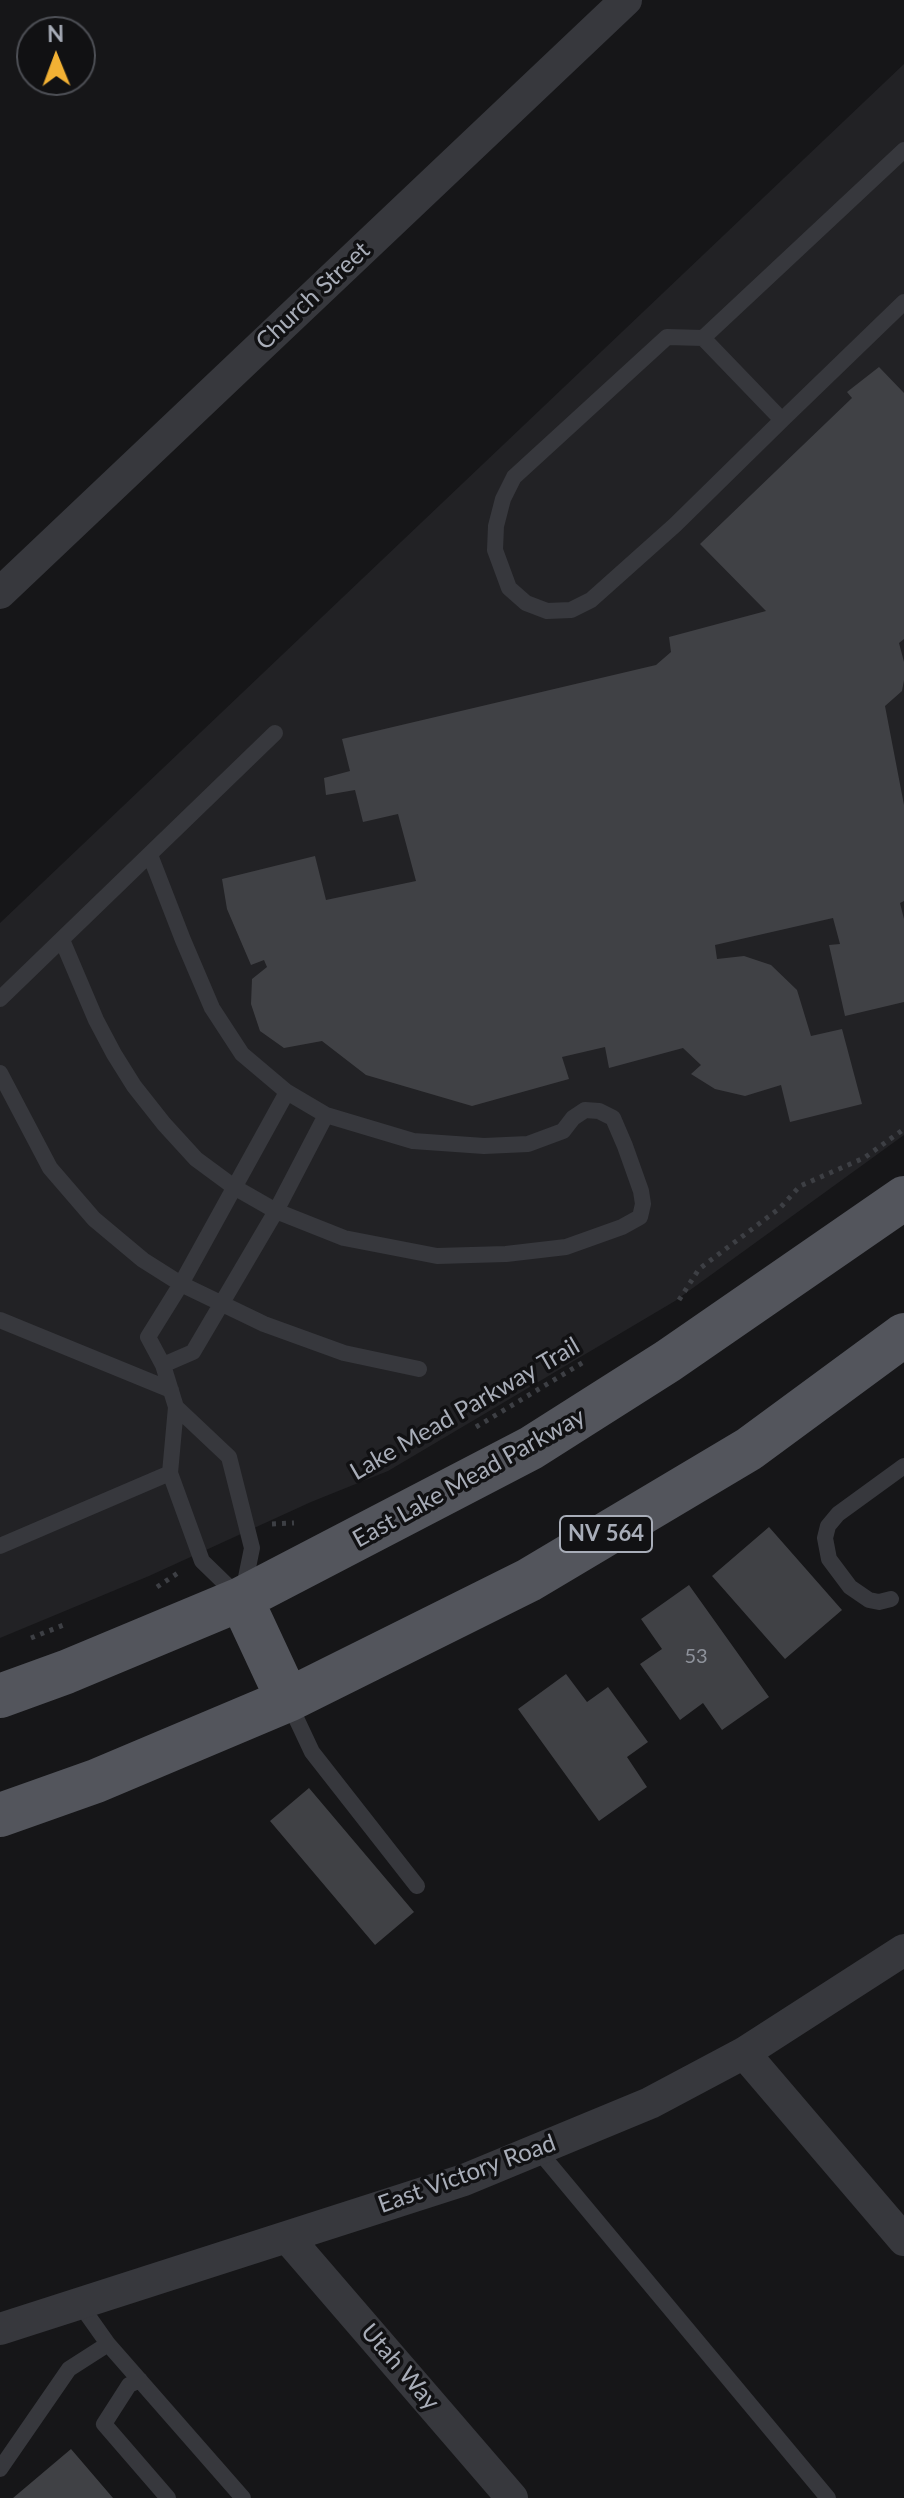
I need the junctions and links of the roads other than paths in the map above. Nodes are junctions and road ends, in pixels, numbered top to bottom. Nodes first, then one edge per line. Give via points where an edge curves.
1 (626, 0) edge
2 (904, 150) edge
3 (904, 302) edge
4 (703, 338) junction
5 (782, 420) junction
6 (0, 593) edge
7 (275, 733) dead end
8 (150, 855) junction
9 (62, 940) junction
10 (0, 999) edge
11 (0, 1073) edge
12 (287, 1092) junction
13 (326, 1115) junction
14 (234, 1187) junction
15 (904, 1198) edge
16 (276, 1211) junction
17 (181, 1284) junction
18 (221, 1305) junction
19 (0, 1320) edge
20 (904, 1335) edge
21 (163, 1365) junction
22 (419, 1369) dead end
23 (171, 1390) junction
24 (176, 1407) junction
25 (904, 1466) edge
26 (170, 1473) junction
27 (0, 1546) edge
28 (241, 1599) junction
29 (891, 1599) dead end
30 (0, 1696) edge
31 (288, 1700) junction
32 (0, 1815) edge
33 (417, 1886) dead end
34 (904, 1950) edge
35 (744, 2053) junction
36 (537, 2149) junction
37 (287, 2237) junction
38 (904, 2240) edge
39 (79, 2303) junction
40 (0, 2329) edge
41 (108, 2344) junction
42 (140, 2380) junction
43 (0, 2469) edge
44 (168, 2498) edge
45 (243, 2498) edge
46 (512, 2498) edge
47 (828, 2498) edge

1 - 6 street, Church Street
2 - 4 lane
3 - 5 lane
4 - 5 lane
4 - 5 lane via 667,337 514,477 496,526 495,550 509,588 526,603 547,611 571,610 591,600
7 - 8 lane
8 - 9 lane
8 - 12 lane via 212,1008 242,1054
9 - 10 lane
9 - 14 lane via 96,1020 134,1086 196,1159
11 - 17 lane via 50,1168 94,1219
12 - 13 lane
12 - 14 lane
13 - 16 lane
13 - 16 lane via 413,1141 484,1146 528,1144 563,1131 585,1110 599,1111 613,1118 625,1146 641,1191 640,1217 566,1247 437,1256 344,1238
14 - 16 lane
14 - 17 lane
15 - 28 main road, East Lake Mead Parkway via 668,1361 531,1448
16 - 18 lane
17 - 18 lane
17 - 21 lane via 148,1337
18 - 21 lane via 193,1352
18 - 22 lane via 344,1353
19 - 23 lane
20 - 31 main road, NV 564 via 749,1449 529,1580
21 - 23 lane
23 - 24 lane
24 - 26 lane
24 - 28 lane via 229,1457 252,1548
25 - 29 lane via 838,1514 825,1538 829,1559 850,1587 869,1600
26 - 27 lane
26 - 28 lane via 202,1561
28 - 30 main road, East Lake Mead Parkway
28 - 31 main road
31 - 32 main road, NV 564 via 96,1781
31 - 33 lane via 312,1752
34 - 35 street, East Victory Road
35 - 36 street, East Victory Road via 650,2103
35 - 38 street
36 - 37 street, East Victory Road via 464,2180
36 - 47 lane
37 - 39 street, East Victory Road
37 - 46 street, Utah Way
39 - 40 street, East Victory Road
39 - 41 lane
41 - 42 lane
41 - 43 lane via 69,2369
42 - 44 lane via 129,2385 104,2424
42 - 45 lane

